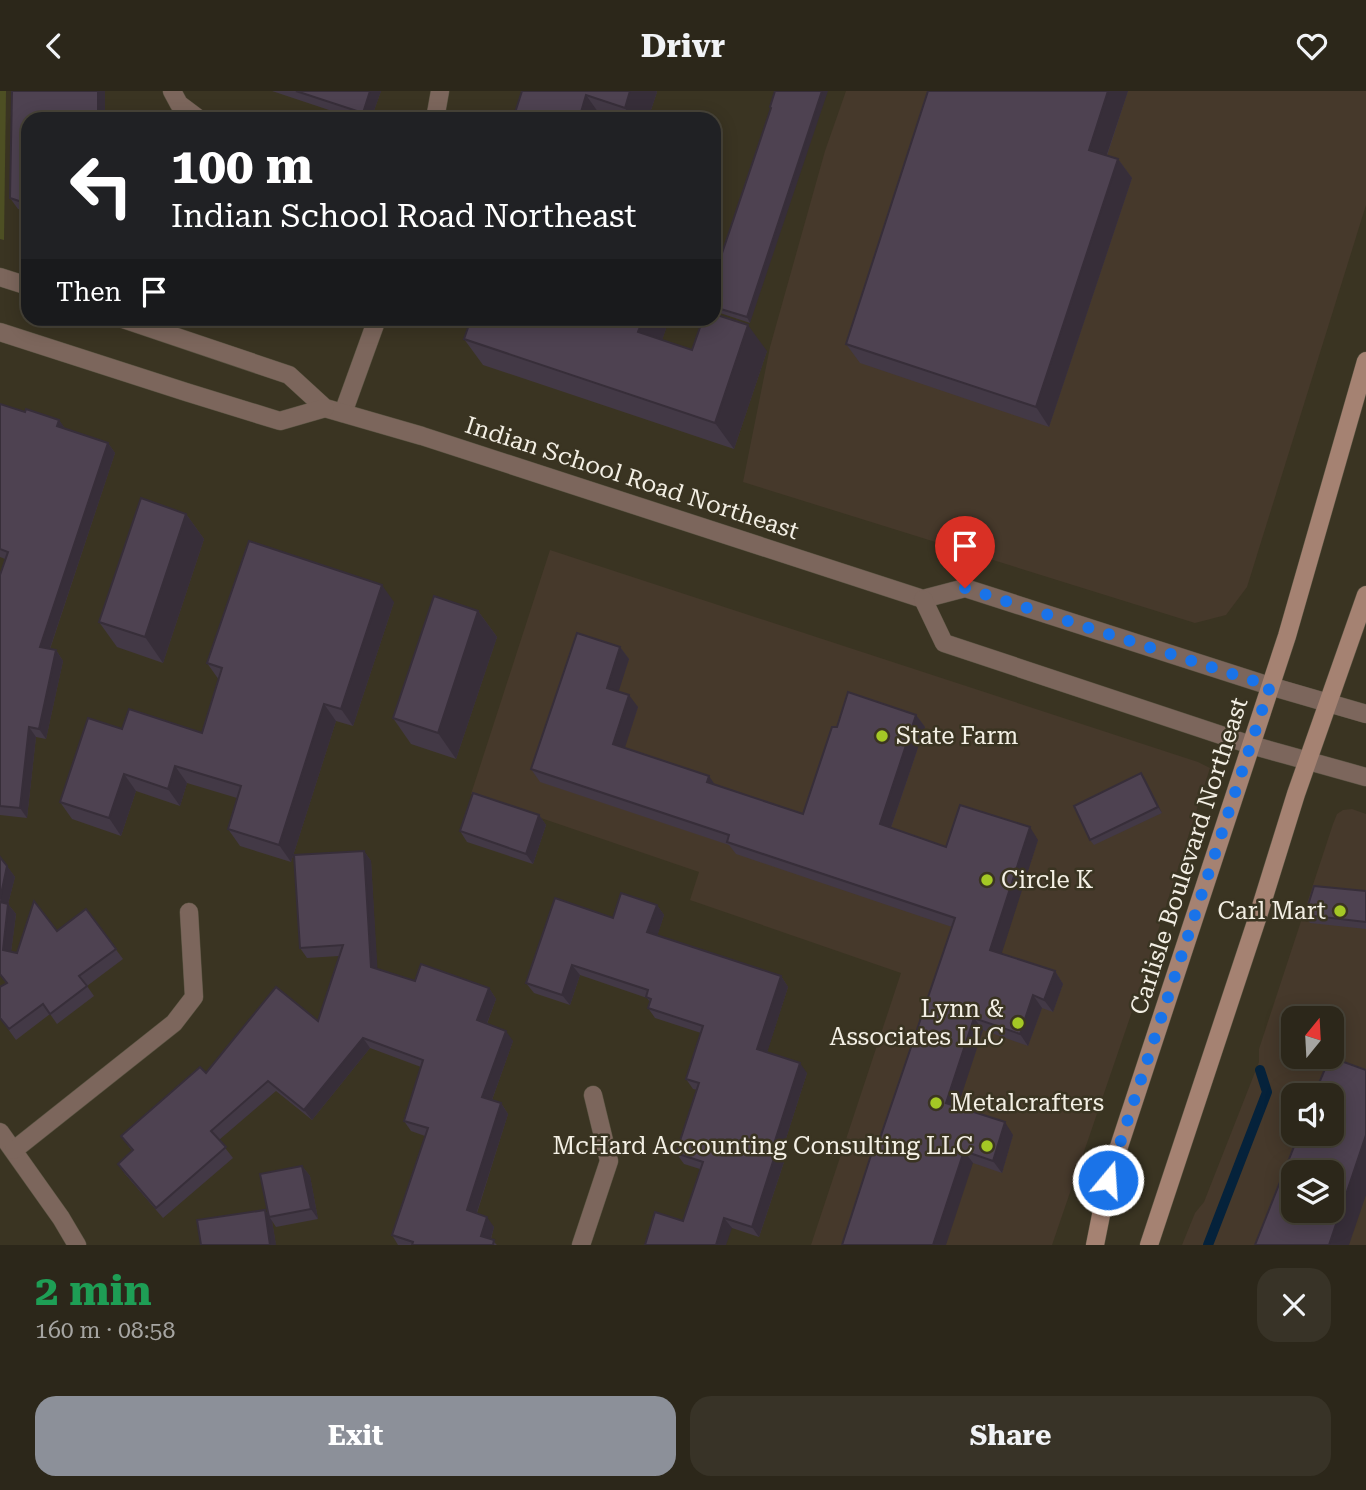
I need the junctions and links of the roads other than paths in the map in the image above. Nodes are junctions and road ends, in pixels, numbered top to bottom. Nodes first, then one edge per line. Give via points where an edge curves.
1 (172, 91) edge
2 (440, 91) edge
3 (190, 112) edge
4 (436, 112) edge
5 (0, 277) edge
6 (21, 284) edge
7 (144, 326) edge
8 (374, 326) edge
9 (0, 332) edge
10 (1366, 361) edge
11 (325, 408) junction
12 (343, 413) junction
13 (1366, 595) edge
14 (923, 599) junction
15 (1270, 686) junction
16 (1328, 702) junction
17 (1366, 713) edge
18 (1251, 744) junction
19 (1308, 761) junction
20 (1366, 777) edge
21 (189, 912) dead end
22 (593, 1095) dead end
23 (0, 1132) edge
24 (13, 1150) junction
25 (77, 1245) edge
26 (581, 1245) edge
27 (1094, 1245) edge
28 (1149, 1245) edge

1 - 3 street
2 - 4 street
5 - 6 street
7 - 11 street, Indian School Road Northeast via 289,375
8 - 12 street
9 - 11 street via 281,421
10 - 15 main road, Carlisle Boulevard Northeast
11 - 12 street, Indian School Road Northeast
12 - 14 street, Indian School Road Northeast
13 - 16 main road
14 - 15 street via 965,588
14 - 18 street via 944,643
15 - 16 street
15 - 18 main road, Carlisle Boulevard Northeast
16 - 17 street
16 - 19 main road
18 - 19 street
18 - 27 main road, Carlisle Boulevard Northeast via 1108,1180
19 - 20 street
19 - 28 main road
21 - 24 street via 194,997 174,1023
22 - 26 street via 609,1161
23 - 24 street
24 - 25 street

